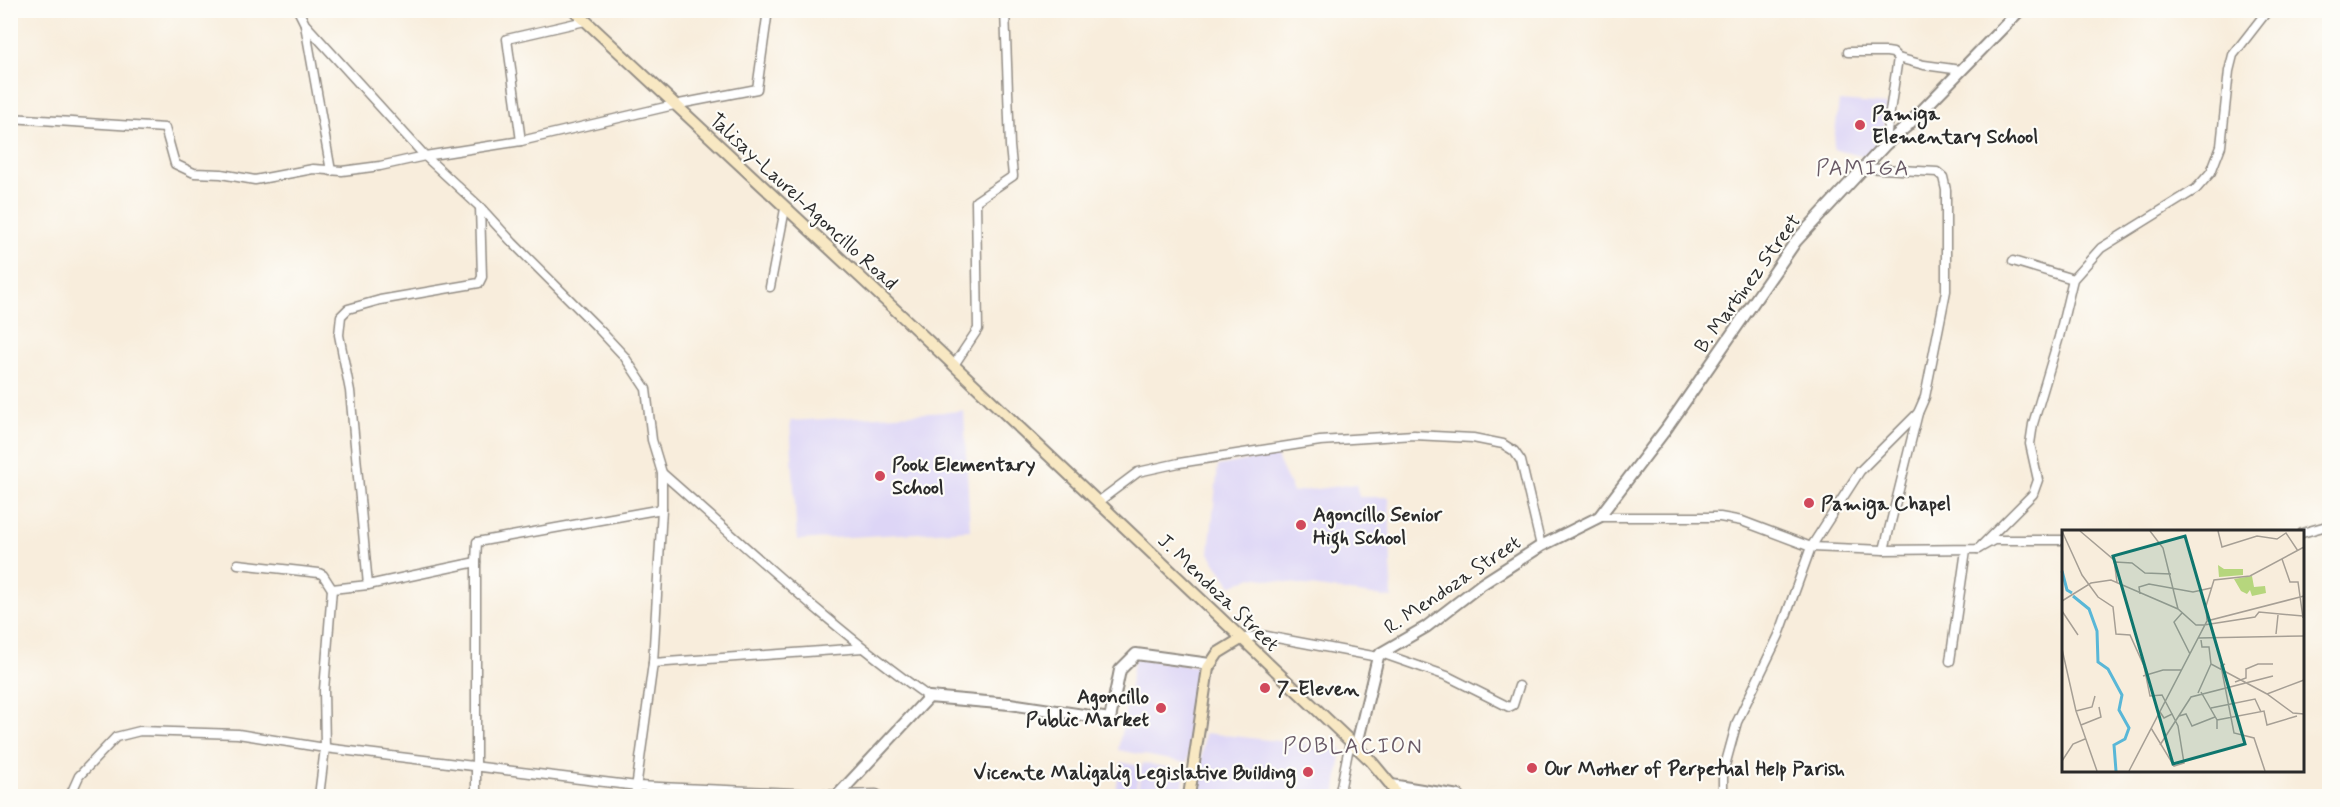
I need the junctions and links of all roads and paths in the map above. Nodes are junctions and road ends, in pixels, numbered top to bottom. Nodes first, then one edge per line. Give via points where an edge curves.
1 (298, 10) edge
2 (574, 10) edge
3 (768, 10) edge
4 (1005, 10) edge
5 (2020, 10) edge
6 (2268, 10) edge
7 (585, 21) junction
8 (305, 24) junction
9 (1848, 52) dead end
10 (1898, 58) junction
11 (1961, 70) junction
12 (675, 105) junction
13 (10, 118) edge
14 (521, 141) junction
15 (1885, 145) junction
16 (425, 156) junction
17 (1863, 168) junction
18 (331, 171) junction
19 (480, 207) junction
20 (785, 209) junction
21 (2013, 261) dead end
22 (2073, 279) junction
23 (770, 287) dead end
24 (954, 365) junction
25 (1918, 413) junction
26 (1009, 418) joint
27 (662, 473) junction
28 (1098, 502) junction
29 (662, 509) junction
30 (1599, 517) junction
31 (2330, 525) edge
32 (2304, 532) edge
33 (2062, 540) edge
34 (1541, 546) junction
35 (1811, 547) junction
36 (1978, 549) junction
37 (1884, 550) junction
38 (1966, 550) junction
39 (476, 562) junction
40 (238, 564) dead end
41 (368, 585) junction
42 (332, 589) junction
43 (1240, 639) junction
44 (863, 648) junction
45 (1379, 655) junction
46 (1950, 662) dead end
47 (653, 663) junction
48 (1210, 664) junction
49 (1519, 687) dead end
50 (929, 697) junction
51 (1353, 745) junction
52 (325, 748) junction
53 (477, 768) junction
54 (1390, 785) junction
55 (637, 786) junction
56 (70, 796) edge
57 (318, 796) edge
58 (476, 796) edge
59 (635, 796) edge
60 (838, 796) edge
61 (880, 796) edge
62 (1188, 796) edge
63 (1340, 796) edge
64 (1397, 796) edge
65 (1459, 796) edge
66 (1723, 796) edge

1 - 8 street
2 - 7 main road, Talisay-Laurel-Agoncillo Road
3 - 12 street via 757,89
4 - 24 street via 1013,176 976,201 978,329
5 - 11 street, B. Martinez Street
6 - 22 street via 2233,55 2221,146 2211,172 2196,189 2101,248
7 - 12 main road, Talisay-Laurel-Agoncillo Road
7 - 14 street via 507,39
8 - 16 street
8 - 18 street
9 - 10 street via 1887,52
10 - 11 street
10 - 15 street
11 - 15 street, B. Martinez Street
12 - 14 street
12 - 20 main road, Talisay-Laurel-Agoncillo Road
13 - 18 street via 165,128 175,164 194,173 255,180
14 - 16 street
15 - 17 street, B. Martinez Street
16 - 18 street
16 - 19 street
17 - 25 street via 1937,172 1943,177 1946,190 1946,291 1925,397
17 - 30 street, B. Martinez Street via 1796,241 1666,429
19 - 27 street via 624,356 646,389 652,440
19 - 41 street via 479,283 380,300 348,309 341,316 339,335 350,391
20 - 23 street
20 - 24 main road, Talisay-Laurel-Agoncillo Road
21 - 22 street
22 - 36 street via 2033,424 2030,444 2038,480 2033,494
24 - 26 main road, Talisay-Laurel-Agoncillo Road
25 - 35 street via 1860,471
25 - 37 street
26 - 28 main road, J. Mendoza Street
27 - 29 street
27 - 44 street
28 - 34 street via 1138,472 1179,463 1320,441 1414,435 1473,438 1503,444 1521,461
28 - 43 main road, J. Mendoza Street
29 - 39 street via 477,542
29 - 47 street
30 - 34 street, R. Mendoza Street
30 - 35 street via 1720,517 1742,521
31 - 32 street
33 - 36 street via 1994,540
34 - 45 street, R. Mendoza Street via 1426,627
35 - 37 street
35 - 66 street via 1779,635 1737,722 1723,773
36 - 38 street
37 - 38 street
38 - 46 street
39 - 41 street
39 - 53 street
40 - 42 street via 319,573
41 - 42 street
42 - 52 street via 324,690
43 - 45 street via 1261,635
43 - 48 main road via 1218,653
43 - 51 main road, J. Mendoza Street
44 - 47 street
44 - 50 street
45 - 49 street via 1447,676 1509,707
45 - 51 street, R. Mendoza Street
47 - 55 street
48 - 50 street via 1136,654 1120,670 1110,719
48 - 62 main road
50 - 60 street
51 - 54 main road, J. Mendoza Street
51 - 63 street, R. Mendoza Street
52 - 53 street
52 - 56 street via 238,734 140,731 116,737 79,776
52 - 57 street
53 - 55 street
53 - 58 street
54 - 64 main road, J. Mendoza Street
54 - 65 street
55 - 59 street
55 - 60 street
60 - 61 street

